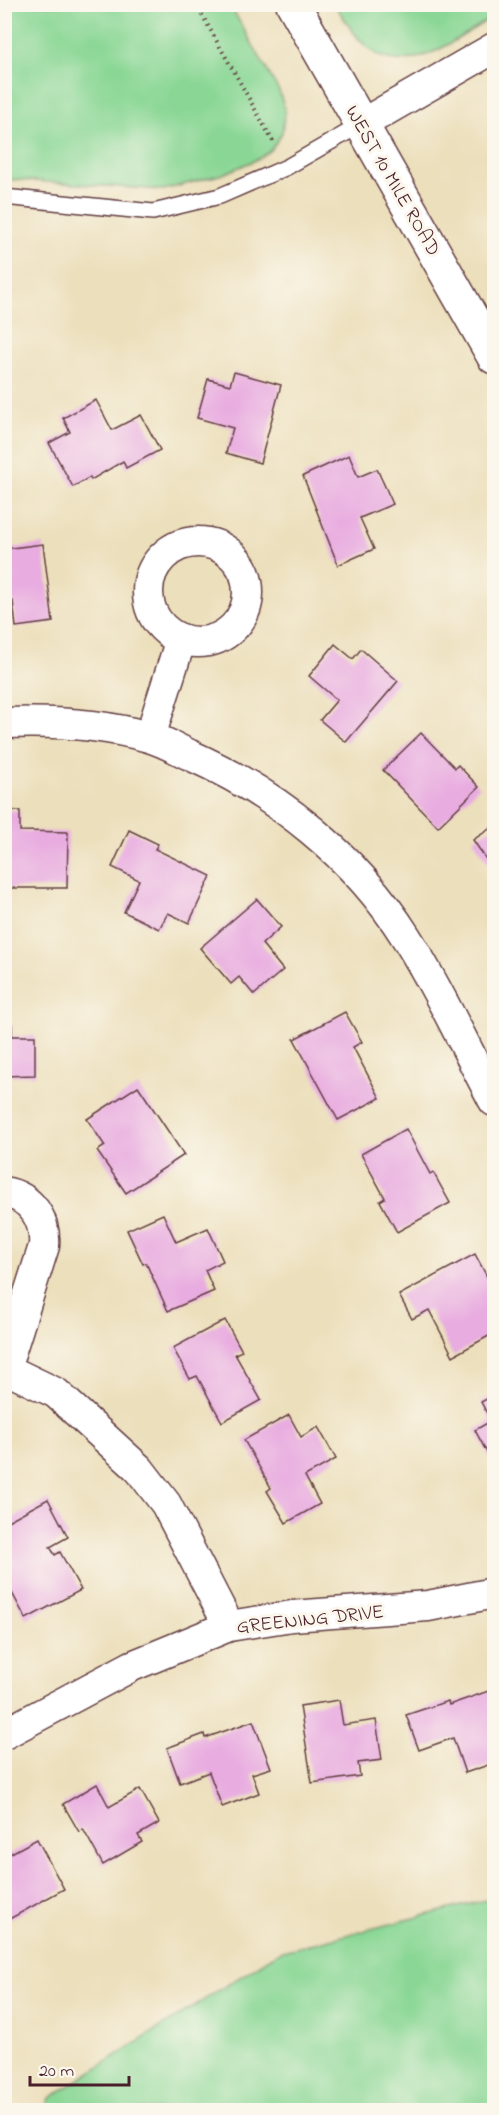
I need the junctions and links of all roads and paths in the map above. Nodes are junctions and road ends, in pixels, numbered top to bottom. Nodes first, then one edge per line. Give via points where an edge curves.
1 (196, 4) edge
2 (293, 4) edge
3 (495, 48) edge
4 (362, 124) junction
5 (287, 167) junction
6 (4, 197) edge
7 (495, 357) edge
8 (182, 639) dead end
9 (4, 723) edge
10 (150, 737) junction
11 (495, 1101) edge
12 (4, 1192) edge
13 (5, 1369) edge
14 (495, 1593) edge
15 (229, 1626) junction
16 (4, 1734) edge

1 - 5 path
2 - 4 main road, WEST 10 MILE ROAD
3 - 4 street
4 - 5 lane
4 - 7 main road, WEST 10 MILE ROAD
5 - 6 lane via 220,196 153,212
8 - 10 street
9 - 10 street via 66,724
10 - 11 street via 215,766 278,803 338,852 406,937
12 - 13 street via 34,1207 45,1232
13 - 15 street via 56,1393 139,1469 166,1504
14 - 15 street, GREENING DRIVE via 428,1606 292,1616
15 - 16 street, GREENING DRIVE via 132,1666

